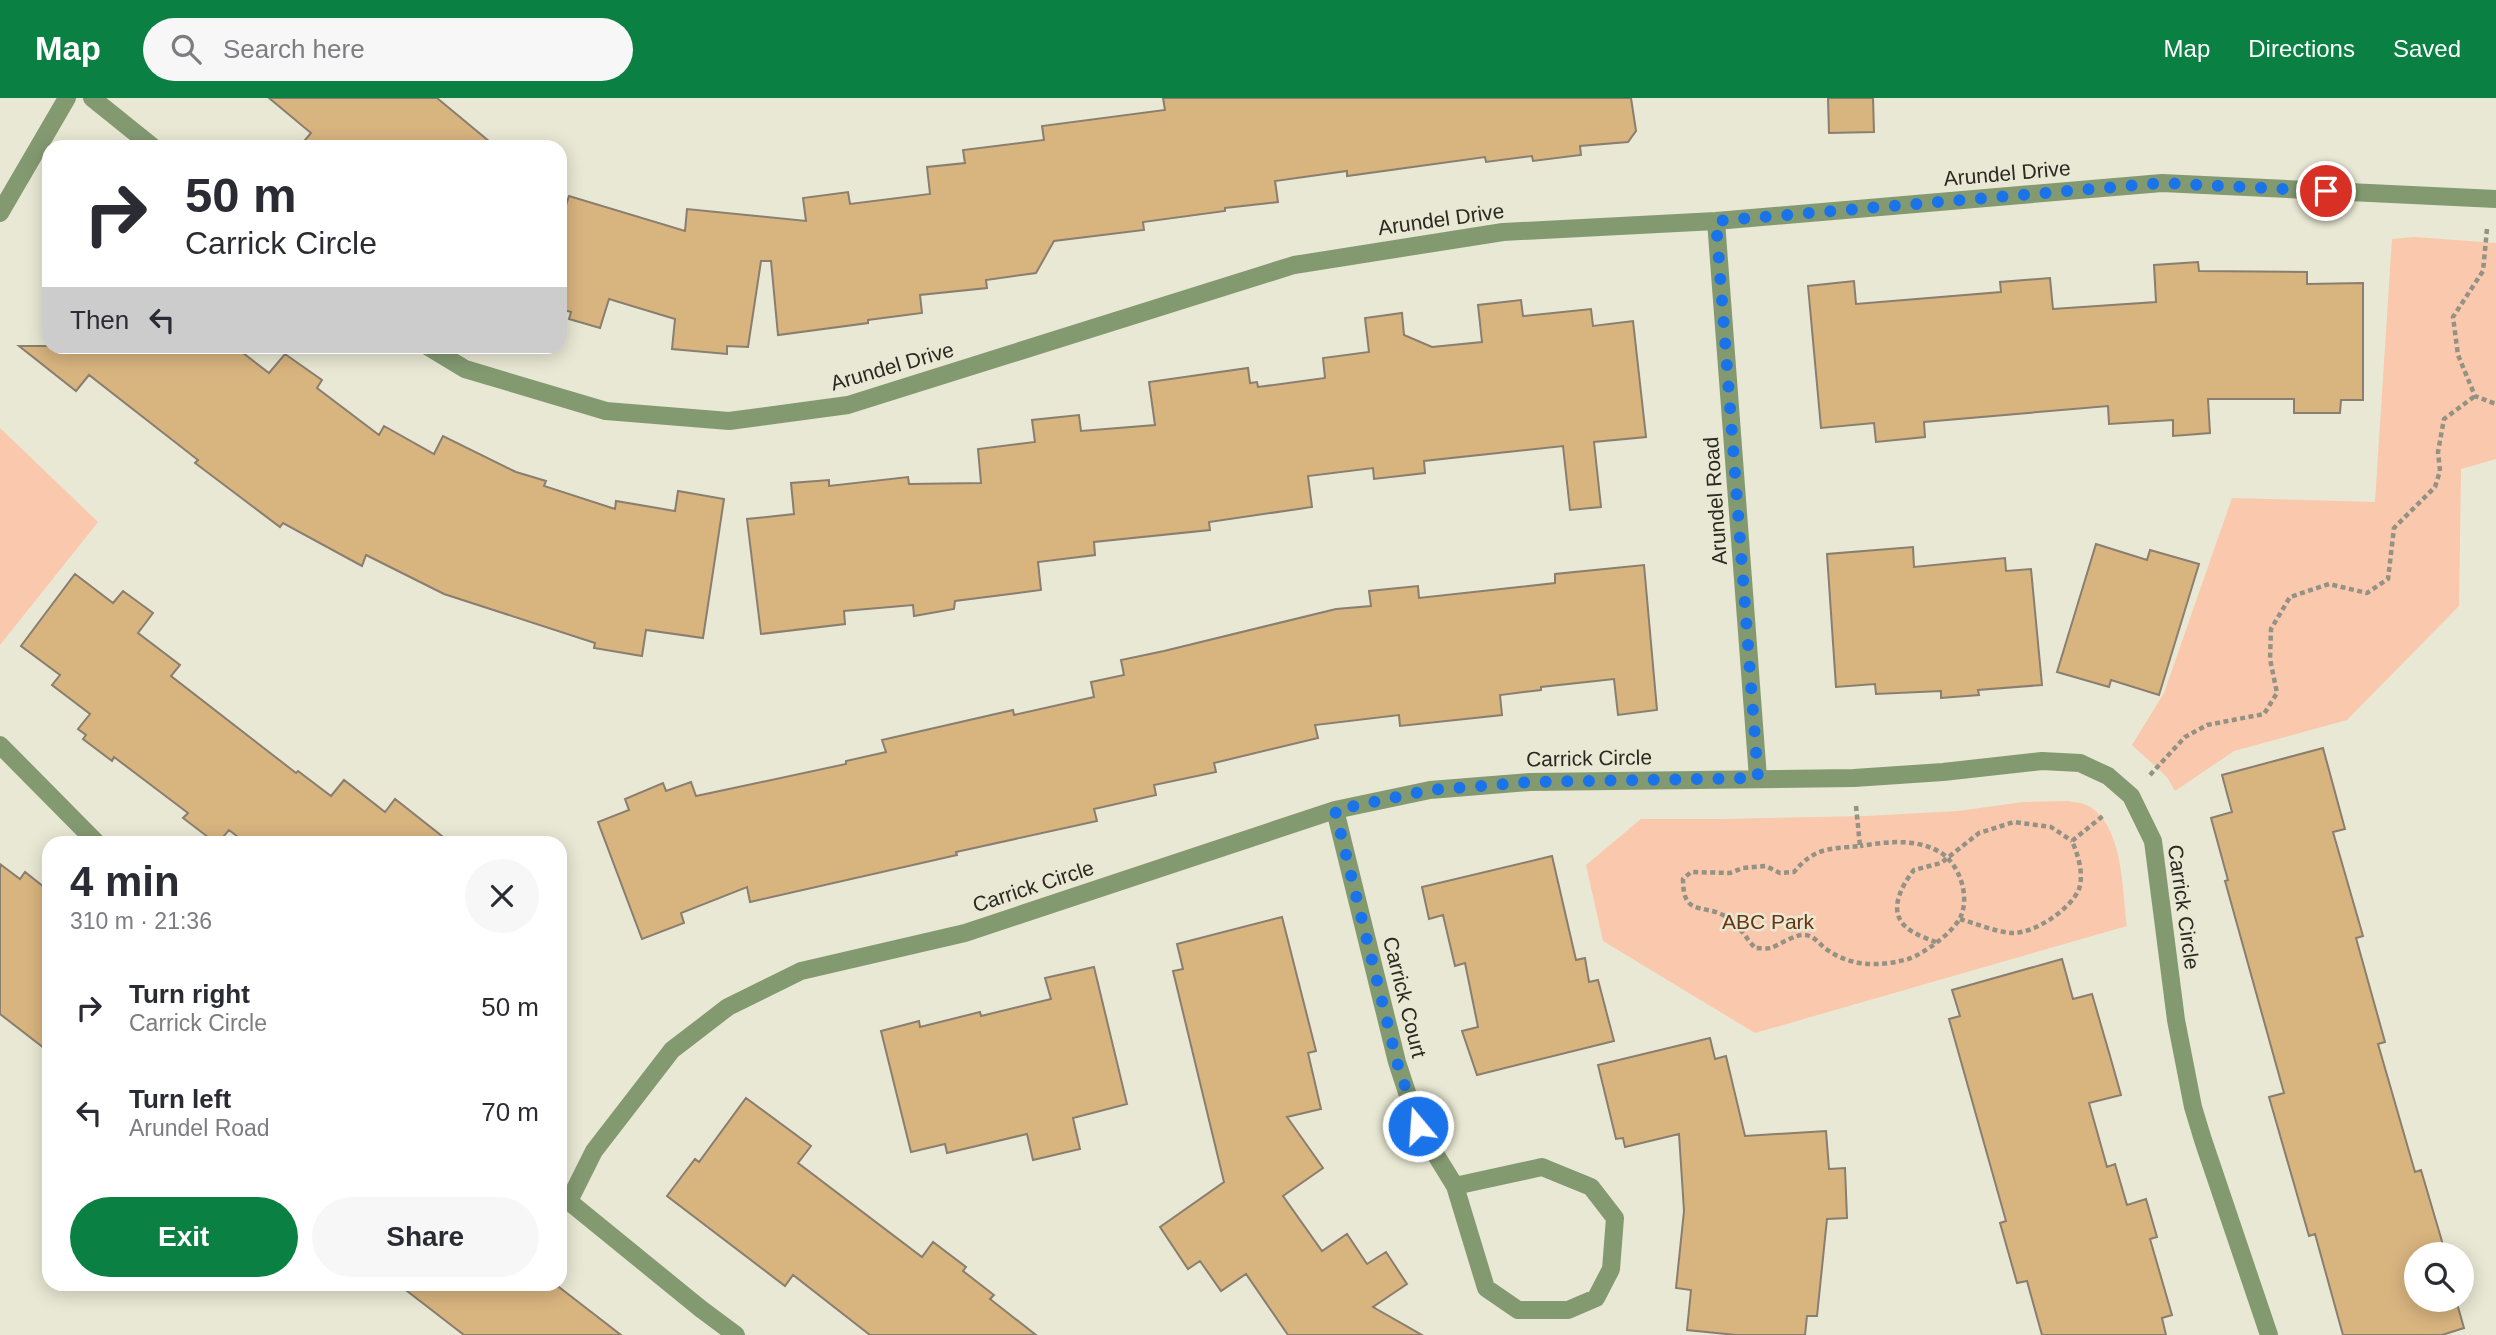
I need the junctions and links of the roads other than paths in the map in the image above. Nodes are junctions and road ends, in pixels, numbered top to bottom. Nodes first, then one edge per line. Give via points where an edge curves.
1 (67, 98) edge
2 (92, 98) edge
3 (43, 140) edge
4 (144, 140) edge
5 (42, 141) edge
6 (2493, 199) edge
7 (0, 214) edge
8 (1716, 221) junction
9 (440, 354) edge
10 (0, 745) edge
11 (1758, 778) junction
12 (1335, 810) junction
13 (90, 836) edge
14 (1455, 1186) junction
15 (567, 1193) edge
16 (567, 1200) edge
17 (736, 1335) edge
18 (2269, 1335) edge

1 - 3 street
2 - 4 street
5 - 7 street
6 - 8 street, Arundel Drive via 2162,183
8 - 9 street, Arundel Drive via 1503,232 1294,265 848,405 729,421 606,411 465,369
8 - 11 street, Arundel Road
10 - 13 street
11 - 12 street, Carrick Circle via 1530,782 1430,790
11 - 18 street, Carrick Circle via 1854,778 2042,761 2080,763 2108,776 2131,796 2153,841 2176,1020 2193,1107
12 - 14 street, Carrick Court via 1397,1062 1418,1126
12 - 15 street, Carrick Circle via 965,933 801,971 728,1007 672,1050
14 - 14 street, Carrick Court via 1486,1288 1518,1310 1568,1310 1595,1298 1611,1269 1615,1218 1591,1187 1542,1167
16 - 17 street, Carrick Circle

